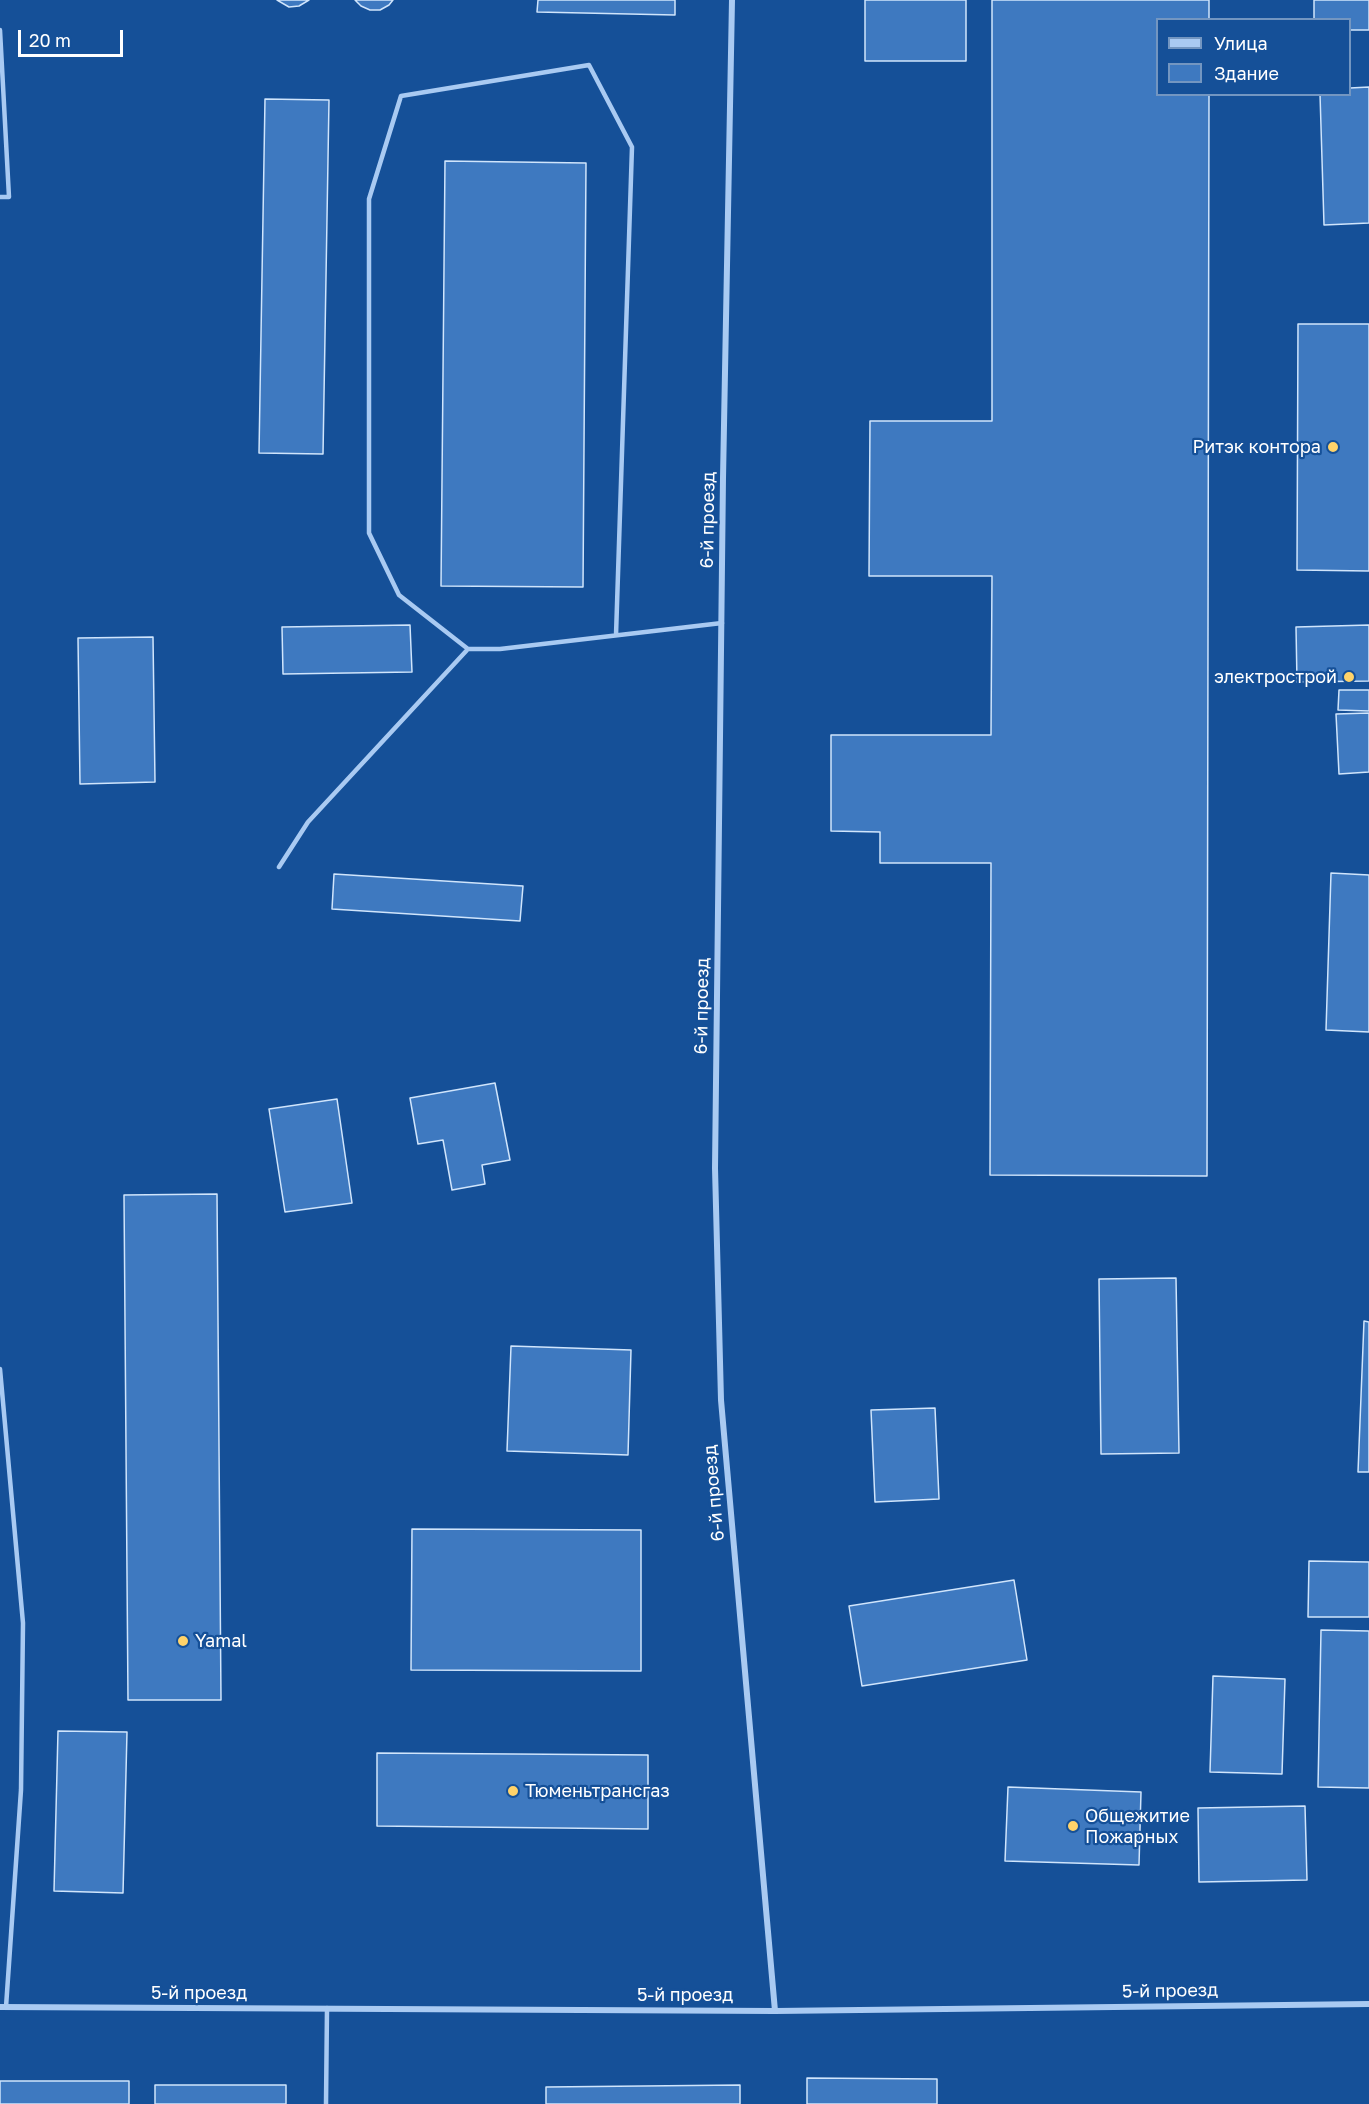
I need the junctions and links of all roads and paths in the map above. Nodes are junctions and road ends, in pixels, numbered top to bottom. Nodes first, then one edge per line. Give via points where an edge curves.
1 (732, 0) edge
2 (0, 30) edge
3 (0, 197) edge
4 (722, 623) junction
5 (616, 635) junction
6 (468, 649) junction
7 (279, 867) dead end
8 (0, 1369) edge
9 (1369, 2004) edge
10 (3, 2007) edge
11 (327, 2008) junction
12 (775, 2011) junction
13 (326, 2104) edge

1 - 4 street, 6-й проезд
2 - 3 lane via 9,197
4 - 5 lane
4 - 12 street, 6-й проезд via 715,1168 721,1400
5 - 6 lane via 500,649
5 - 6 lane via 632,147 589,65 401,96 369,199 369,532 399,595
6 - 7 lane via 309,822
8 - 10 lane via 22,1623 21,1790
9 - 12 street, 5-й проезд
10 - 11 street, 5-й проезд
11 - 12 street, 5-й проезд
11 - 13 lane

